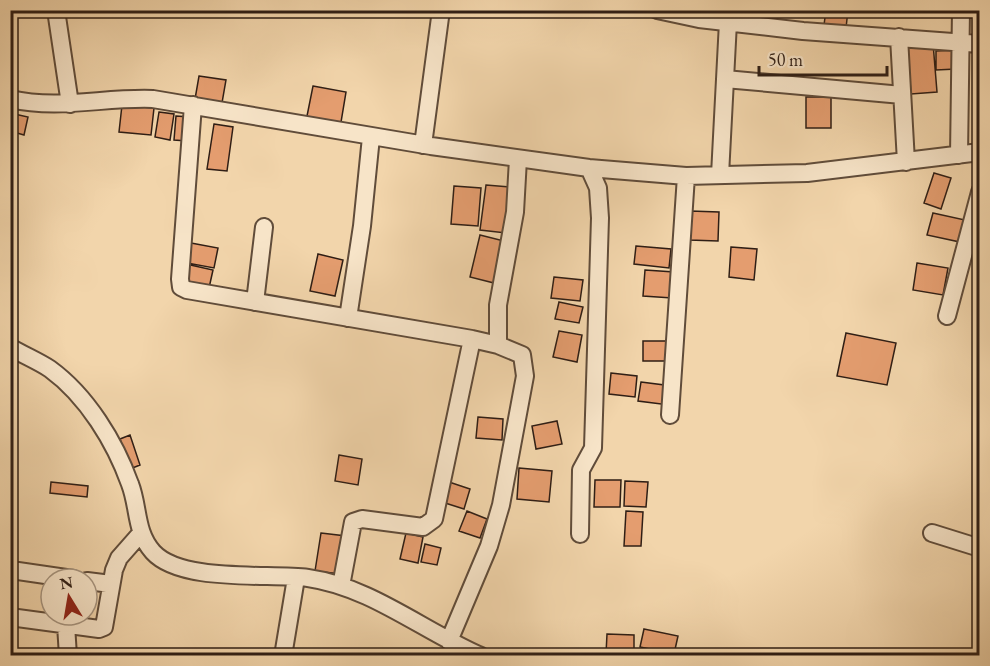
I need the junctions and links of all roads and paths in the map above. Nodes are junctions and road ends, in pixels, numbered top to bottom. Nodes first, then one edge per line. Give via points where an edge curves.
1 (56, 10) edge
2 (441, 10) edge
3 (657, 10) edge
4 (961, 10) edge
5 (728, 22) junction
6 (899, 37) junction
7 (960, 41) junction
8 (980, 44) edge
9 (725, 79) junction
10 (902, 95) junction
11 (10, 99) edge
12 (70, 104) junction
13 (193, 105) junction
14 (371, 137) junction
15 (423, 145) junction
16 (980, 152) edge
17 (958, 155) junction
18 (518, 159) junction
19 (906, 162) junction
20 (589, 168) junction
21 (720, 175) junction
22 (686, 176) junction
23 (980, 192) edge
24 (264, 227) dead end
25 (255, 302) junction
26 (947, 316) dead end
27 (348, 318) junction
28 (472, 339) junction
29 (498, 345) junction
30 (10, 347) edge
31 (670, 416) dead end
32 (141, 533) junction
33 (932, 533) dead end
34 (580, 534) dead end
35 (980, 548) edge
36 (18, 571) dead end
37 (39, 574) edge
38 (296, 578) junction
39 (99, 582) edge
40 (111, 584) junction
41 (341, 586) junction
42 (10, 617) edge
43 (39, 621) edge
44 (66, 627) edge
45 (82, 627) edge
46 (449, 641) junction
47 (68, 656) edge
48 (283, 656) edge
49 (482, 656) edge

1 - 12 street
2 - 15 street
3 - 5 street
4 - 7 street
5 - 6 street
5 - 9 street
6 - 7 street
6 - 10 street
7 - 8 street
7 - 17 street
9 - 10 street
9 - 21 street
10 - 19 street
11 - 12 street
12 - 13 street via 135,98
13 - 14 street
13 - 25 street via 181,287
14 - 15 street
14 - 27 street
15 - 18 street
16 - 17 street
17 - 19 street
18 - 20 street
18 - 29 street via 515,212 498,304
19 - 21 street via 807,173
20 - 22 street
20 - 34 street via 598,188 600,218 593,448 581,470
21 - 22 street
22 - 31 street
23 - 26 street
24 - 25 street
25 - 27 street
27 - 28 street
28 - 29 street
28 - 41 street via 434,519 423,527 362,519 353,522
29 - 46 street via 522,356 525,376 501,505 489,546
30 - 32 street via 51,370 77,394 111,440 131,486
32 - 38 street via 154,554 182,568 238,576
32 - 40 street via 119,558
33 - 35 street
36 - 37 street
38 - 41 street
38 - 48 street
39 - 40 street
40 - 45 street via 104,627
41 - 46 street
42 - 43 street
44 - 47 street
46 - 49 street

